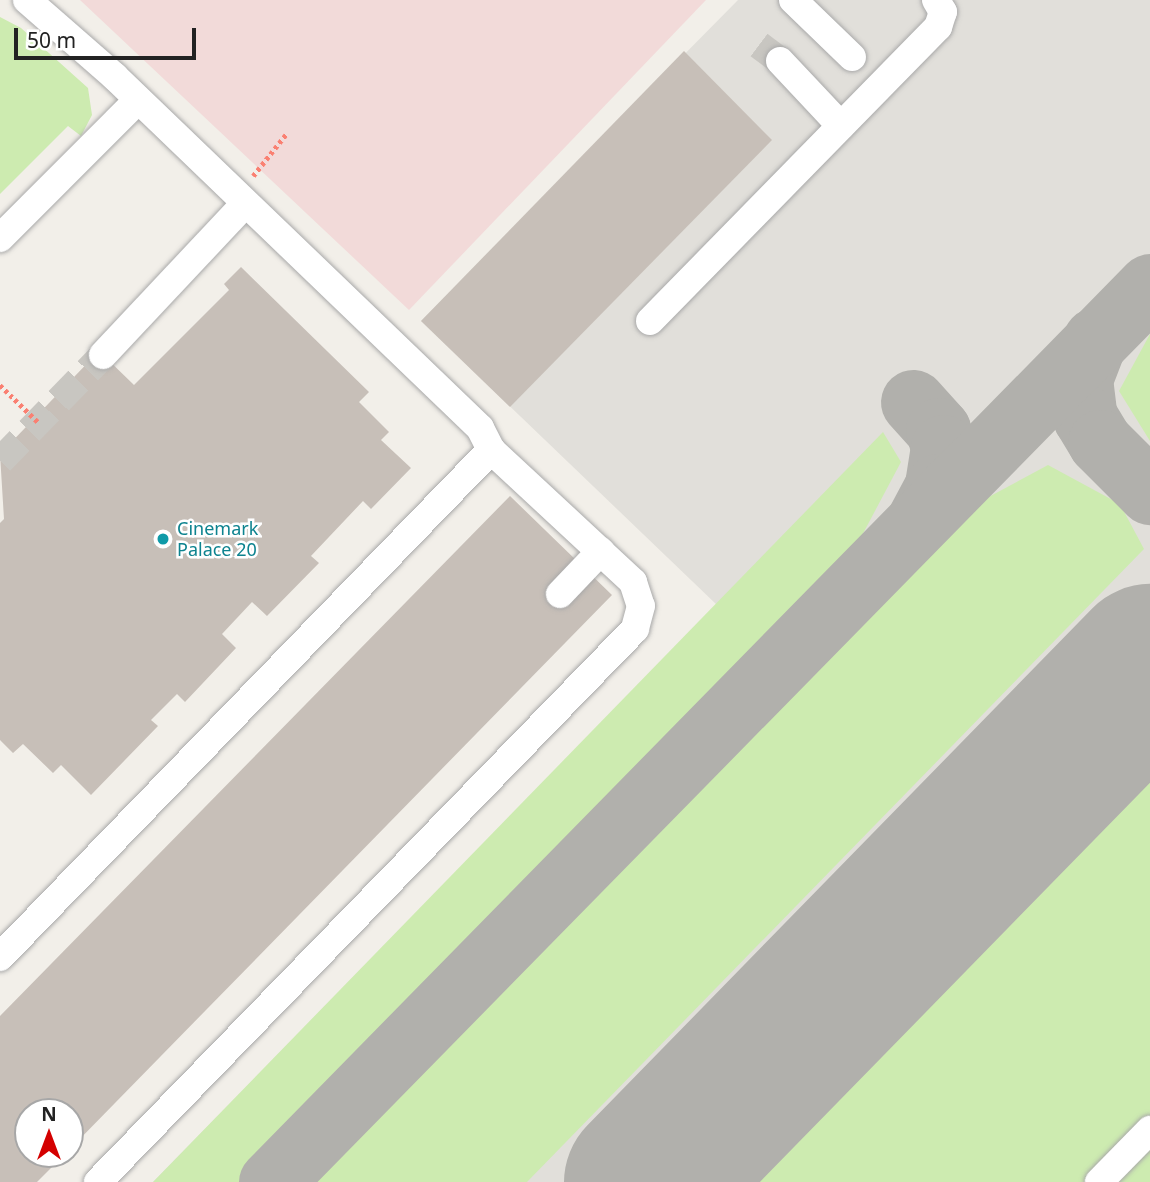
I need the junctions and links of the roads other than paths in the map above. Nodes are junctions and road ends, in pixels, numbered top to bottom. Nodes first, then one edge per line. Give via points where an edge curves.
1 (27, 0) edge
2 (793, 0) edge
3 (936, 0) edge
4 (852, 57) dead end
5 (780, 61) tunnel mouth
6 (138, 100) junction
7 (841, 126) junction
8 (239, 199) junction
9 (0, 238) edge
10 (650, 321) dead end
11 (103, 355) tunnel mouth
12 (491, 450) junction
13 (601, 551) junction
14 (560, 594) dead end
15 (0, 957) edge
16 (1150, 1130) edge
17 (98, 1182) edge
18 (1099, 1182) edge

1 - 6 lane
2 - 4 lane
3 - 7 lane via 943,12 938,27
5 - 7 lane
6 - 8 lane
6 - 9 lane
7 - 10 lane
8 - 11 lane
8 - 12 lane via 480,428
12 - 13 lane
12 - 15 lane
13 - 14 lane
13 - 17 lane via 638,590 641,606 635,629
16 - 18 lane

